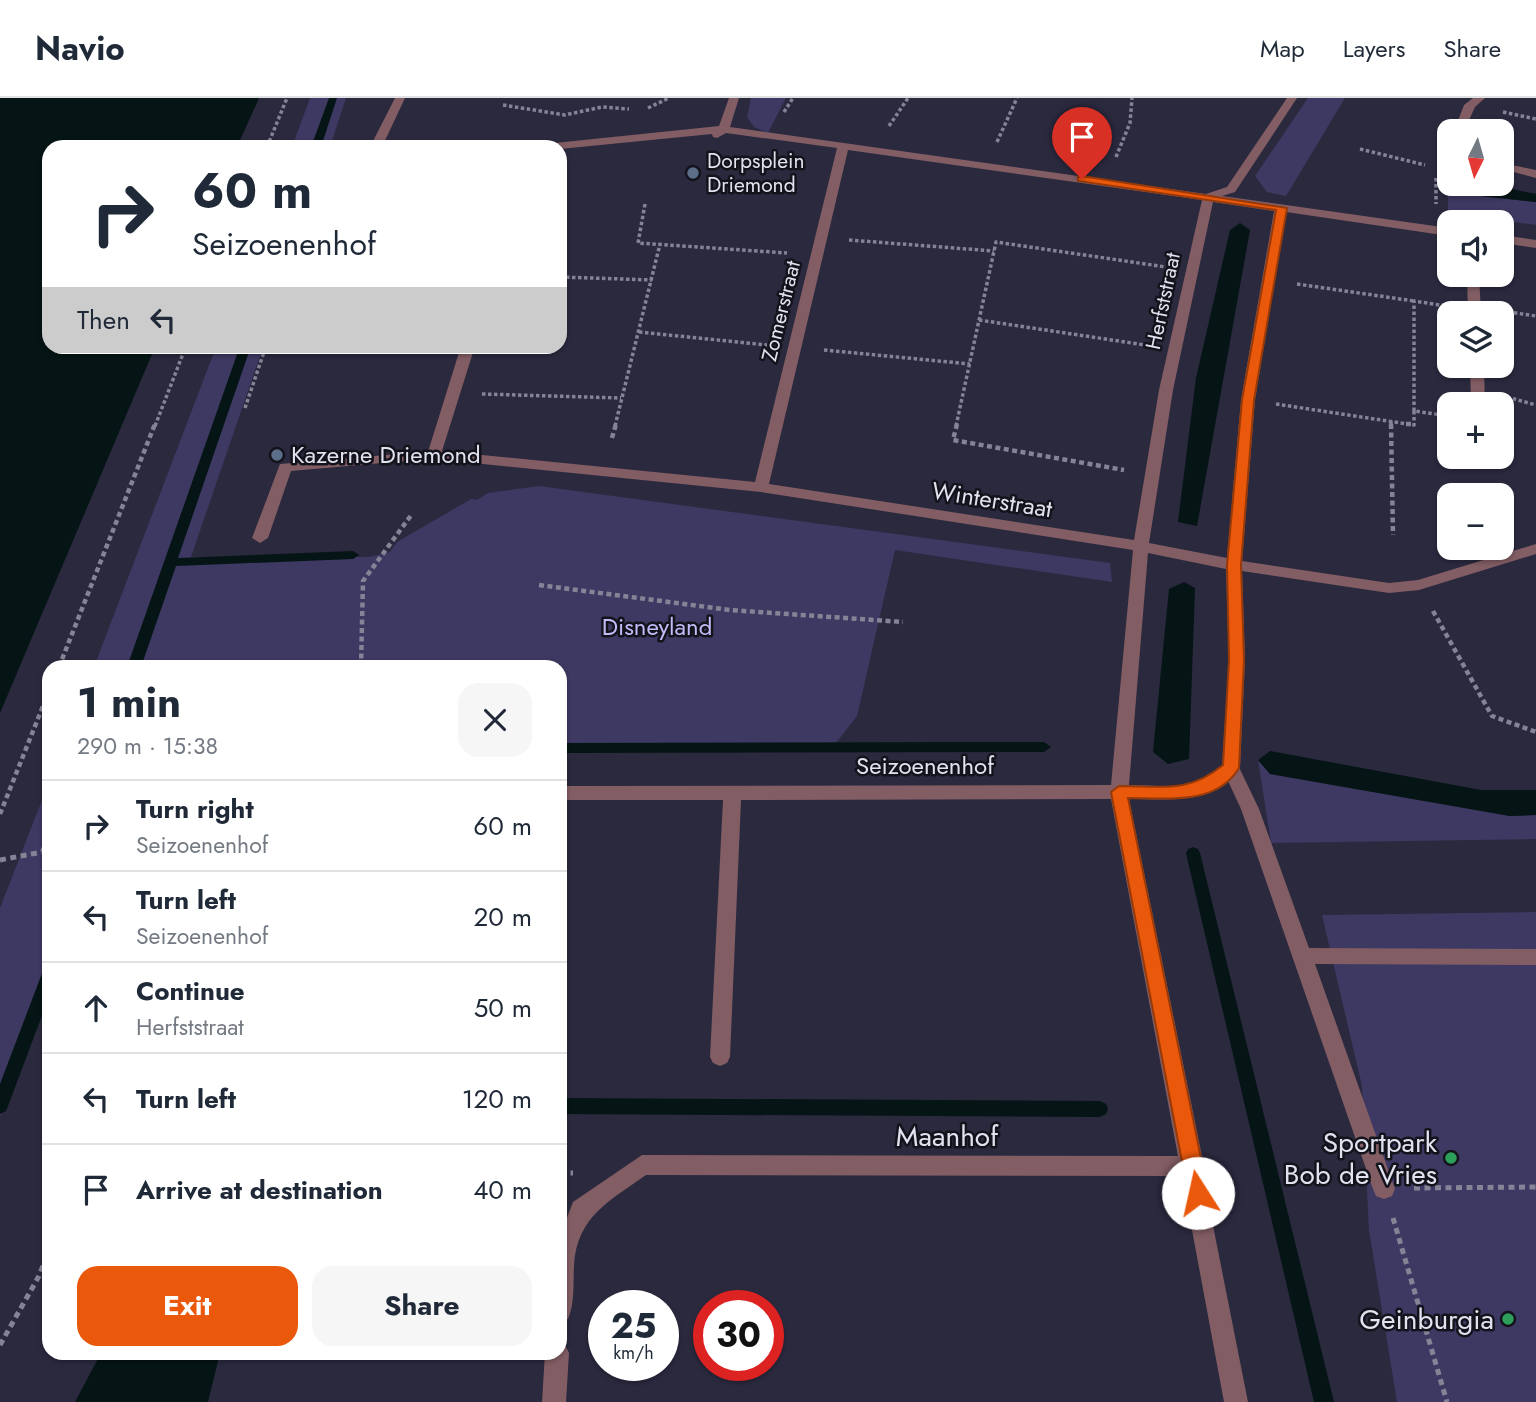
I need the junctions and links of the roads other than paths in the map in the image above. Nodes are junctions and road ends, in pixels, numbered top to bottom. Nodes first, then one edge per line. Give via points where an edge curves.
1 (400, 98) edge
2 (734, 98) edge
3 (1292, 98) edge
4 (1480, 98) edge
5 (1464, 119) edge
6 (724, 129) junction
7 (379, 140) edge
8 (712, 140) dead end
9 (567, 145) edge
10 (843, 146) junction
11 (823, 154) dead end
12 (1514, 169) edge
13 (1536, 174) edge
14 (1209, 197) junction
15 (1282, 208) junction
16 (1437, 230) edge
17 (1514, 241) edge
18 (1536, 244) edge
19 (466, 354) edge
20 (434, 455) junction
21 (761, 487) junction
22 (260, 538) dead end
23 (1141, 546) junction
24 (1536, 549) edge
25 (1234, 565) junction
26 (1231, 768) junction
27 (1119, 792) junction
28 (567, 793) edge
29 (732, 793) junction
30 (1300, 956) junction
31 (1536, 957) edge
32 (720, 1058) dead end
33 (1193, 1166) junction
34 (1384, 1189) road end
35 (567, 1248) edge
36 (557, 1360) edge
37 (554, 1402) edge
38 (1236, 1402) edge

1 - 7 street
2 - 6 street
3 - 14 street via 1231,189
4 - 5 street via 1470,105
6 - 8 street
6 - 9 street
6 - 10 street
10 - 11 street
10 - 14 street
10 - 21 street, Zomerstraat via 826,197
12 - 13 street
14 - 15 street
14 - 23 street, Herfststraat via 1173,349
15 - 16 street
15 - 25 street via 1248,400
17 - 18 street
19 - 20 street
20 - 21 street, Winterstraat
20 - 22 street, Winterstraat via 285,467
21 - 23 street, Winterstraat
23 - 25 street, Winterstraat
23 - 27 street
24 - 25 street, Winterstraat via 1419,585 1389,588
25 - 26 street via 1237,660
26 - 27 street, Seizoenenhof via 1211,785 1190,792
26 - 30 street via 1250,809
27 - 29 street, Seizoenenhof
27 - 33 street
28 - 29 street, Seizoenenhof
29 - 32 street
30 - 31 street
30 - 34 street
33 - 35 street, Maanhof via 642,1165 581,1209
33 - 38 street
36 - 37 street

